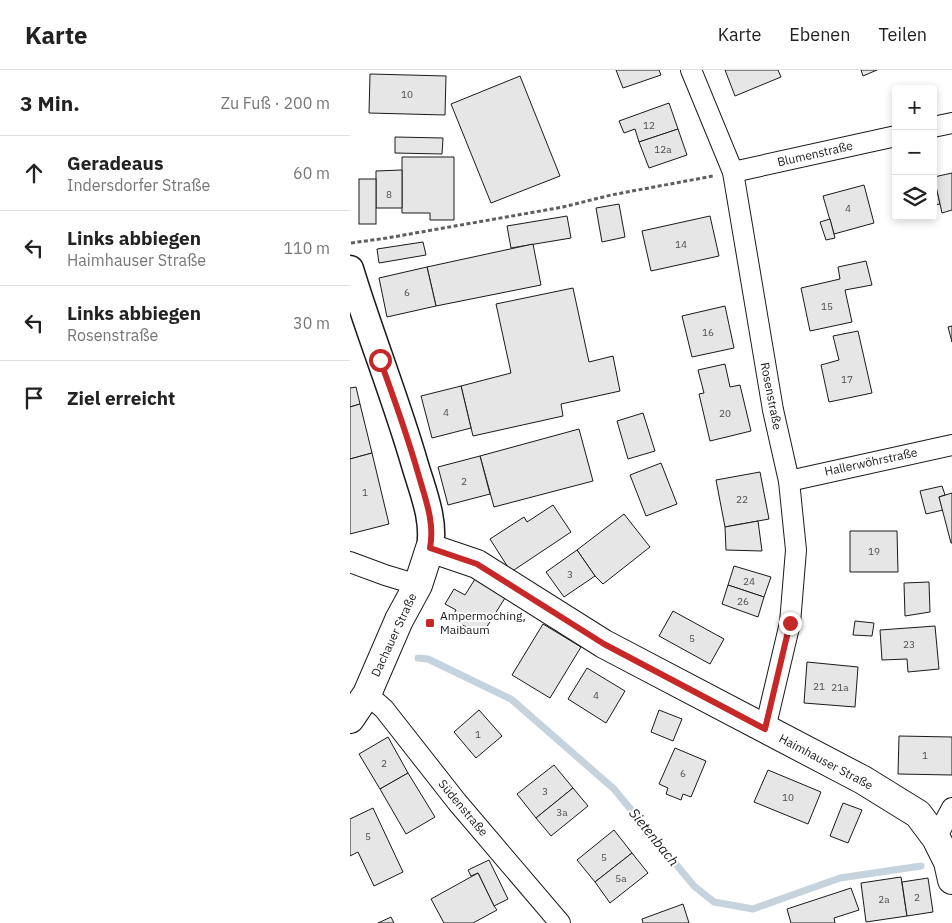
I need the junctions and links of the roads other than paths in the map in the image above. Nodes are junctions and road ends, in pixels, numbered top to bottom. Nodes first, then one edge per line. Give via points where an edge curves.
1 (691, 70) edge
2 (952, 123) edge
3 (937, 126) edge
4 (892, 137) edge
5 (734, 172) junction
6 (352, 283) edge
7 (952, 445) edge
8 (789, 481) junction
9 (430, 548) junction
10 (350, 562) edge
11 (418, 585) junction
12 (367, 694) junction
13 (350, 719) edge
14 (765, 729) junction
15 (952, 808) edge
16 (936, 838) junction
17 (952, 880) edge
18 (560, 923) edge

1 - 5 street, Rosenstraße
2 - 3 street
4 - 5 street, Blumenstraße
5 - 8 street, Rosenstraße via 773,410
6 - 9 street via 406,432 430,514
7 - 8 street, Hallerwöhrstraße
8 - 14 street, Rosenstraße via 796,550 790,623
9 - 11 main road, Dachauer Straße
9 - 14 main road, Haimhauser Straße via 477,564 604,644
10 - 11 street
11 - 12 main road, Dachauer Straße
12 - 13 main road, Dachauer Straße
12 - 18 street, Südenstraße via 384,709 457,802
14 - 16 main road, Haimhauser Straße via 863,780 918,814
15 - 16 street
16 - 17 main road, Haimhauser Straße via 948,862

